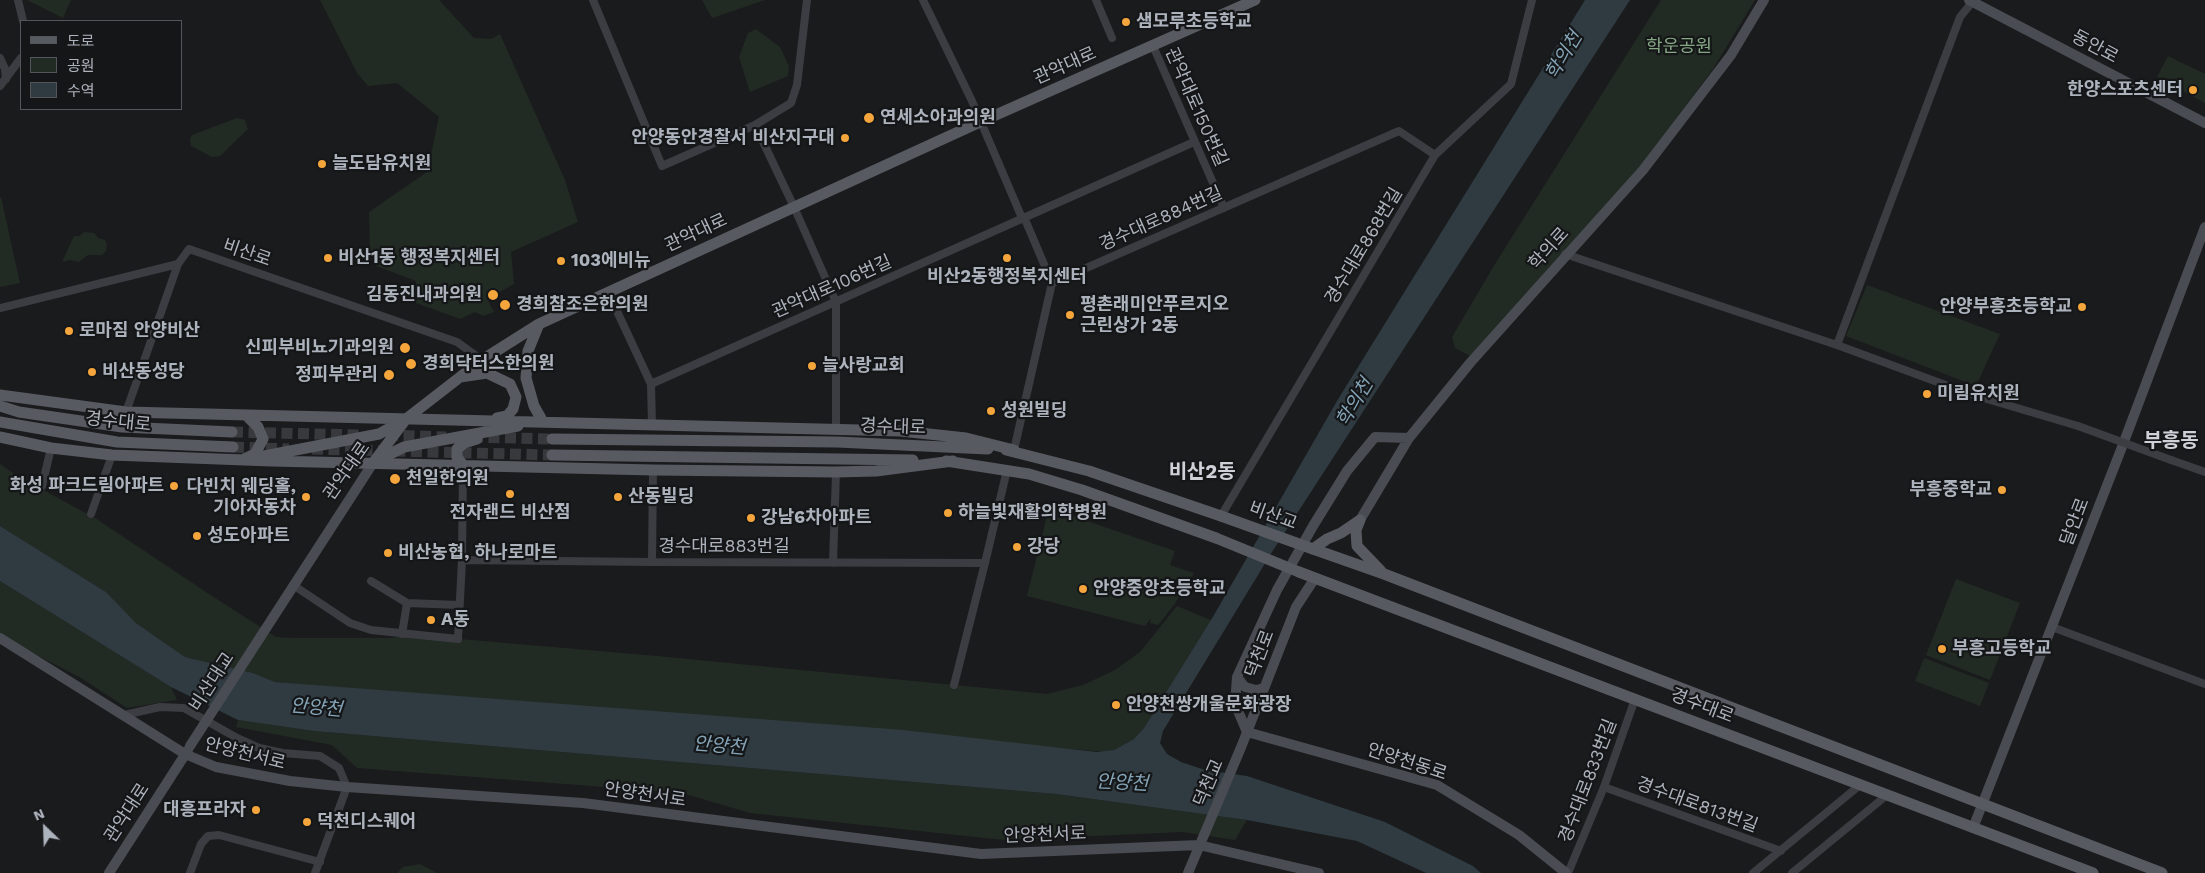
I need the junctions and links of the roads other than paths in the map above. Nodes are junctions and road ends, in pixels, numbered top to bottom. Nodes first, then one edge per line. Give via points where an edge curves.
1 (18, 0) edge
2 (593, 0) edge
3 (807, 0) edge
4 (923, 0) edge
5 (1096, 0) edge
6 (1255, 0) edge
7 (1532, 0) edge
8 (1764, 0) edge
9 (1972, 0) edge
10 (24, 20) edge
11 (1112, 38) dead end
12 (1153, 46) junction
13 (0, 58) edge
14 (20, 59) edge
15 (6, 78) junction
16 (0, 86) edge
17 (980, 122) junction
18 (2205, 123) edge
19 (755, 125) junction
20 (1194, 142) junction
21 (1435, 155) junction
22 (794, 207) junction
23 (1224, 208) junction
24 (1023, 217) junction
25 (2205, 227) edge
26 (1565, 254) junction
27 (178, 264) junction
28 (1052, 283) junction
29 (608, 292) junction
30 (836, 302) junction
31 (0, 308) edge
32 (539, 324) junction
33 (1837, 345) junction
34 (482, 360) junction
35 (458, 377) junction
36 (651, 384) junction
37 (0, 395) edge
38 (0, 406) edge
39 (126, 412) junction
40 (247, 416) junction
41 (406, 419) junction
42 (0, 422) edge
43 (544, 422) junction
44 (489, 425) junction
45 (652, 425) junction
46 (836, 428) junction
47 (232, 432) tunnel mouth
48 (0, 437) edge
49 (1409, 438) junction
50 (552, 439) tunnel mouth
51 (233, 447) tunnel mouth
52 (51, 448) junction
53 (1014, 450) junction
54 (112, 455) junction
55 (552, 455) tunnel mouth
56 (240, 460) junction
57 (953, 461) junction
58 (373, 463) junction
59 (463, 465) junction
60 (653, 470) junction
61 (1007, 470) junction
62 (836, 472) junction
63 (2205, 472) edge
64 (42, 486) dead end
65 (91, 514) dead end
66 (1221, 516) junction
67 (1360, 520) junction
68 (1313, 550) junction
69 (462, 560) junction
70 (652, 562) junction
71 (834, 563) junction
72 (985, 563) junction
73 (1384, 574) junction
74 (1315, 578) junction
75 (371, 582) dead end
76 (293, 585) junction
77 (407, 603) junction
78 (459, 605) junction
79 (2052, 627) junction
80 (402, 634) junction
81 (261, 636) joint
82 (0, 638) edge
83 (1237, 677) junction
84 (2205, 684) edge
85 (954, 685) dead end
86 (1264, 688) junction
87 (1634, 699) junction
88 (124, 715) junction
89 (1247, 732) junction
90 (1242, 745) joint
91 (187, 750) junction
92 (1860, 785) junction
93 (347, 787) junction
94 (1604, 787) junction
95 (1886, 795) junction
96 (1981, 804) junction
97 (1973, 828) junction
98 (1199, 845) junction
99 (1781, 851) junction
100 (2105, 852) junction
101 (320, 862) junction
102 (109, 873) edge
103 (190, 873) edge
104 (315, 873) edge
105 (1188, 873) edge
106 (1319, 873) edge
107 (1567, 873) edge
108 (1753, 873) edge
109 (1792, 873) edge
110 (2093, 873) edge
111 (2153, 873) edge
112 (2162, 873) edge

1 - 10 street
2 - 19 street via 662,166
3 - 19 street via 797,85 791,103
4 - 17 street
5 - 11 street
6 - 12 main road, 관악대로
7 - 21 street, 경수대로868번길 via 1511,84
8 - 26 street, 학의로 via 1731,55 1685,116 1642,170
9 - 18 street, 동안로
9 - 33 street via 1960,17
12 - 17 main road, 관악대로
12 - 20 street, 관악대로150번길
13 - 15 street
14 - 15 street
15 - 16 street
17 - 22 main road, 관악대로
17 - 24 street
19 - 22 street
20 - 23 street, 관악대로150번길
20 - 24 street, 관악대로106번길
21 - 23 street, 경수대로884번길 via 1398,132
21 - 66 street, 경수대로868번길
22 - 29 main road, 관악대로
22 - 30 street
23 - 28 street, 경수대로884번길
24 - 28 street
24 - 30 street, 관악대로106번길
25 - 79 street, 달안로
26 - 33 street
26 - 49 street, 학의로
27 - 31 street, 비산로
27 - 34 street, 비산로 via 190,249 457,342
27 - 39 street
28 - 53 street
29 - 32 main road, 관악대로
29 - 36 street
30 - 36 street, 관악대로106번길
30 - 46 street
32 - 34 main road, 관악대로
32 - 43 main road via 528,350 526,378 534,406
33 - 63 street, bridge via 1970,394 2078,426
34 - 35 main road, 관악대로
35 - 41 main road, 관악대로
35 - 44 main road via 487,374 510,384 516,397 513,409 508,416
36 - 45 street
37 - 39 main road
38 - 47 main road, 경수대로 via 19,412 122,427
39 - 40 main road
40 - 41 main road
40 - 56 main road via 258,427 263,439 255,454
41 - 44 main road
41 - 56 main road via 379,434
41 - 58 main road, 관악대로
42 - 51 main road, 경수대로 via 117,442
43 - 44 main road
43 - 45 main road
44 - 58 main road via 404,447
44 - 59 main road via 478,438 464,442 457,449 457,457
45 - 46 main road
46 - 53 main road via 966,438
48 - 52 main road
49 - 67 street, 학의로
49 - 83 street via 1375,437 1347,471 1276,590
50 - 53 main road, 경수대로 via 837,442
52 - 54 main road
52 - 64 street
53 - 66 main road, 경수대로 via 1089,470
54 - 56 main road
54 - 65 street
55 - 57 main road, 경수대로
56 - 58 main road
57 - 61 main road, 경수대로
57 - 62 main road via 876,471
58 - 59 main road
58 - 76 street, 관악대로
59 - 60 main road
59 - 69 street
60 - 62 main road
60 - 70 street
61 - 72 street
61 - 74 main road, 경수대로, bridge via 1082,490
62 - 71 street
66 - 68 main road, 비산교, bridge
67 - 68 main road
67 - 73 main road via 1356,530 1357,546
68 - 73 main road, 경수대로
69 - 70 street, 경수대로883번길
69 - 78 street
70 - 71 street, 경수대로883번길
71 - 72 street, 경수대로883번길
72 - 85 street
73 - 96 main road, 경수대로
74 - 86 street, 덕천로 via 1296,607
74 - 87 main road, 경수대로
75 - 77 street
76 - 80 street via 350,623 371,630
76 - 81 street, 관악대로
77 - 78 street
77 - 80 street
78 - 80 street via 458,639
79 - 84 street
79 - 96 street, 달안로
81 - 91 street, 비산대교, bridge
82 - 88 street, 안양천서로
83 - 86 street via 1245,687
83 - 89 street via 1235,704
86 - 89 street, 덕천로
87 - 92 main road, 경수대로
87 - 94 street, 경수대로833번길
88 - 91 street, 안양천서로
88 - 93 street via 160,707 184,708 259,748 320,756 340,768
89 - 90 street, 덕천로
89 - 107 street, 안양천동로 via 1437,785 1519,835
90 - 98 street, 덕천교
91 - 93 street, 안양천서로 via 216,767 290,781
91 - 102 street, 관악대로
92 - 95 main road, 경수대로
92 - 99 street
93 - 98 street, 안양천서로 via 583,803 981,854
93 - 101 street
94 - 99 street, 경수대로813번길
94 - 107 street, 경수대로833번길
95 - 97 main road, 경수대로
95 - 109 street
96 - 97 street, 달안로
96 - 100 main road, 경수대로
97 - 110 main road, 경수대로
98 - 105 street
98 - 106 street, 안양천서로
99 - 108 street
100 - 111 main road, 경수대로
100 - 112 main road, 경수대로
101 - 103 street via 219,835 208,836 201,844
101 - 104 street

